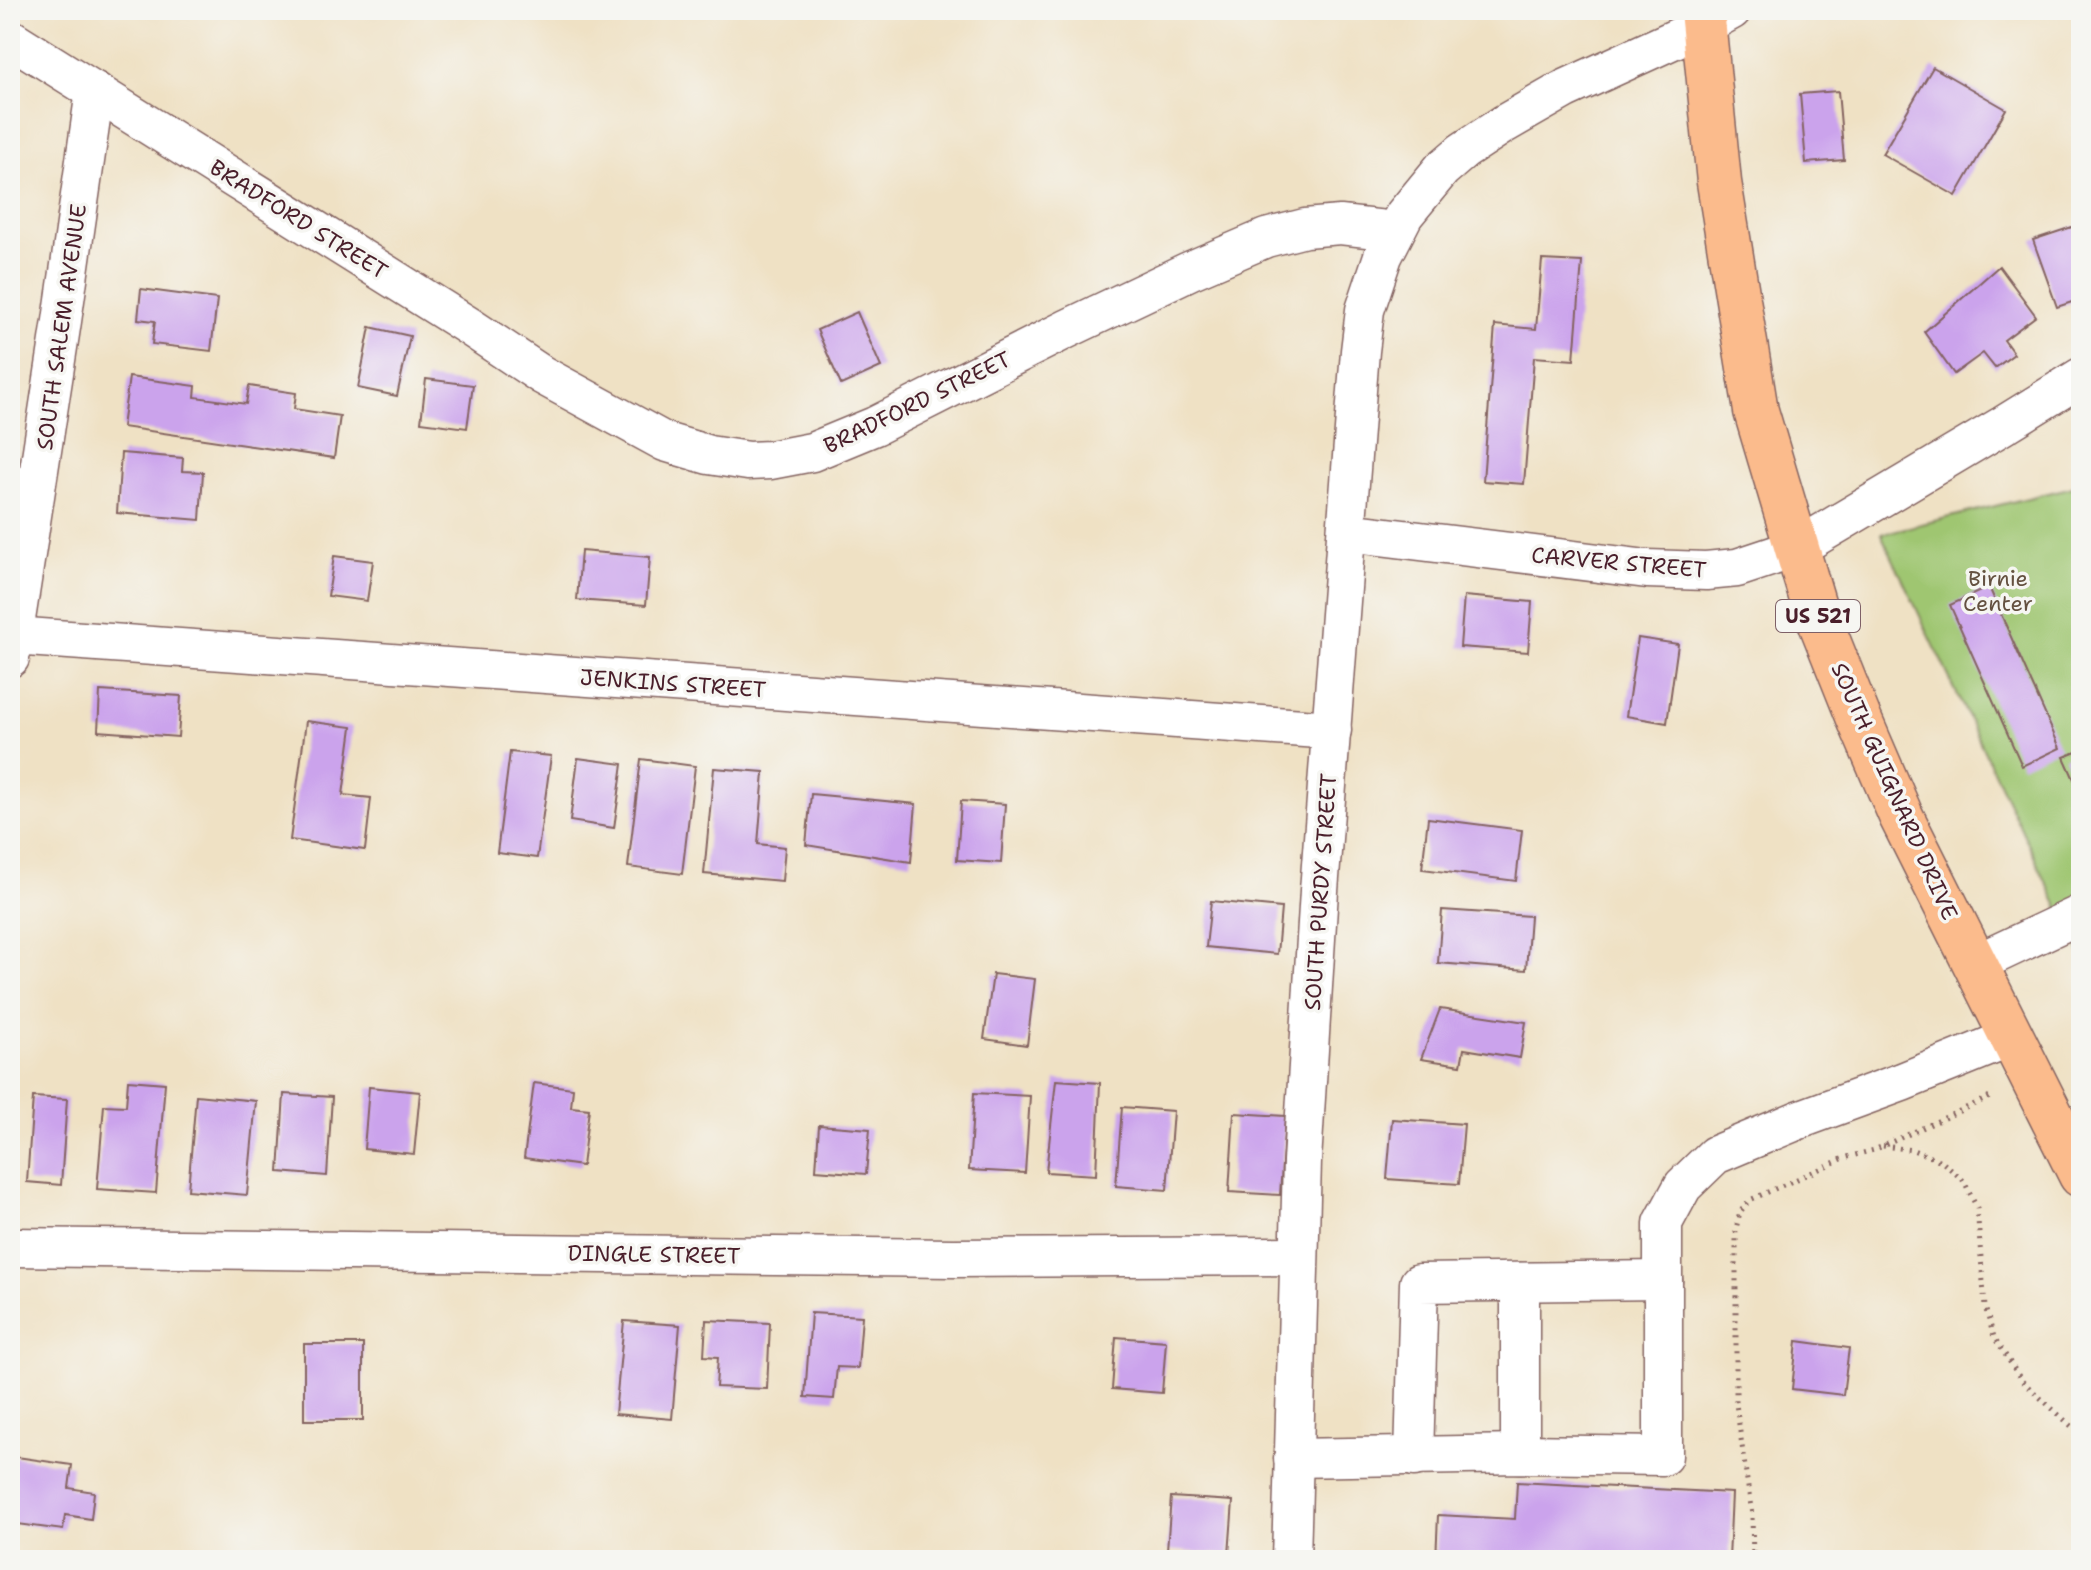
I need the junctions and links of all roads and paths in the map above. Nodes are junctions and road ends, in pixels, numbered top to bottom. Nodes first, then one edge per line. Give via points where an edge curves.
1 (1712, 15) edge
2 (10, 38) edge
3 (95, 91) junction
4 (1395, 231) junction
5 (2081, 377) edge
6 (1347, 532) junction
7 (1797, 548) junction
8 (12, 647) edge
9 (1332, 730) junction
10 (2081, 914) edge
11 (1975, 964) junction
12 (2013, 1037) junction
13 (1990, 1097) dead end
14 (1882, 1146) junction
15 (2081, 1175) edge
16 (10, 1247) edge
17 (1298, 1256) junction
18 (1663, 1280) junction
19 (1520, 1282) junction
20 (2081, 1435) edge
21 (1520, 1454) junction
22 (1414, 1457) junction
23 (1293, 1458) junction
24 (1291, 1560) edge
25 (1753, 1560) edge

1 - 4 street via 1565,89 1483,138 1442,169
1 - 7 highway, SOUTH GUIGNARD DRIVE / US 521 via 1719,182 1756,411
2 - 3 street, BRADFORD STREET
3 - 4 street, BRADFORD STREET via 542,375 665,442 748,461 812,452 875,426 1067,329 1266,238 1340,225
3 - 8 street, SOUTH SALEM AVENUE
4 - 6 street, SOUTH PURDY STREET via 1365,310
5 - 7 street, CARVER STREET
6 - 7 street, CARVER STREET via 1647,569 1737,568
6 - 9 street, SOUTH PURDY STREET
7 - 11 highway, SOUTH GUIGNARD DRIVE / US 521 via 1860,721
8 - 9 street, JENKINS STREET
9 - 17 street, SOUTH PURDY STREET
10 - 11 street
11 - 12 highway, SOUTH GUIGNARD DRIVE / US 521
12 - 15 highway, SOUTH GUIGNARD DRIVE / US 521
12 - 18 street via 1715,1155 1683,1186 1663,1223
13 - 14 path
14 - 20 path via 1941,1161 1964,1181 1977,1208 1985,1307 1994,1337 2022,1381
14 - 25 path via 1750,1200 1740,1212 1736,1404
16 - 17 street, DINGLE STREET
17 - 23 street, SOUTH PURDY STREET
18 - 19 street
18 - 21 street via 1663,1456
19 - 21 street
19 - 22 street via 1419,1283
21 - 22 street
22 - 23 street
23 - 24 street, SOUTH PURDY STREET

